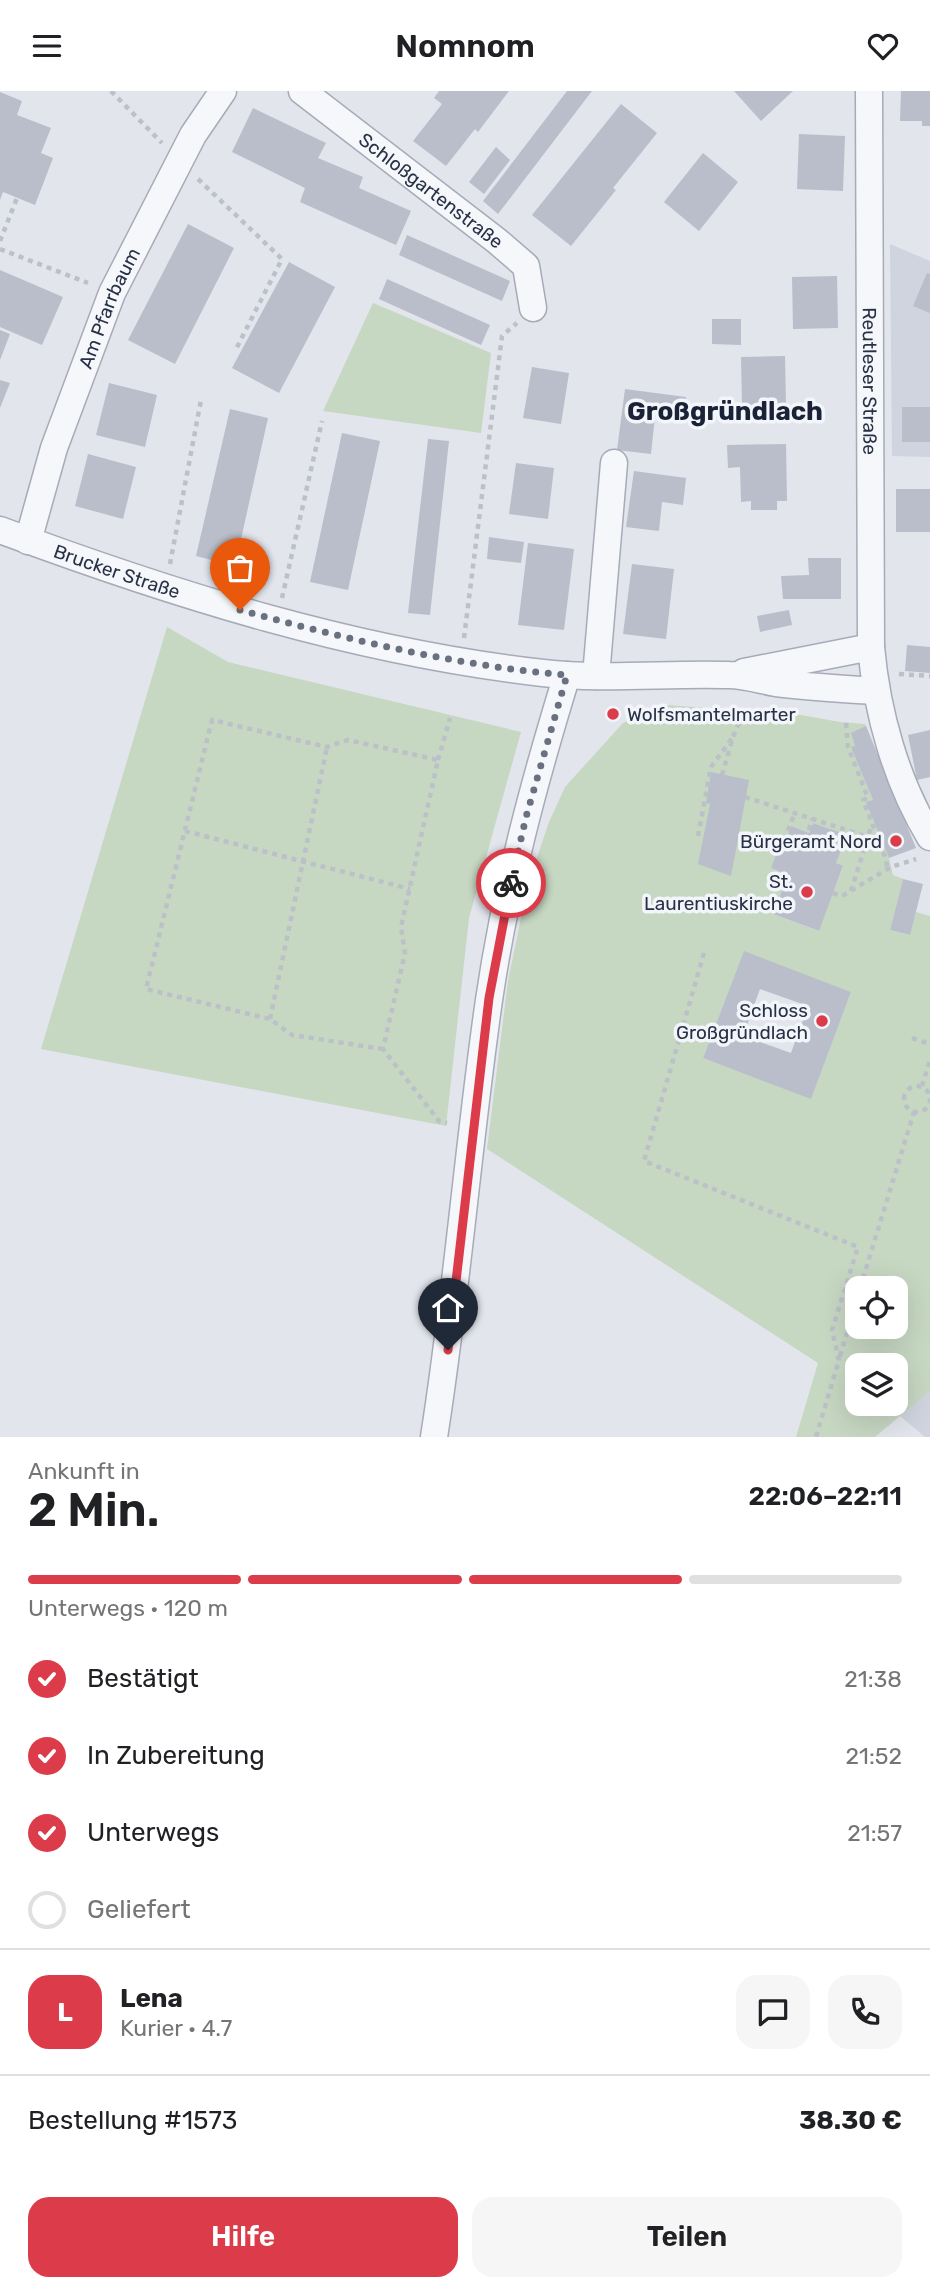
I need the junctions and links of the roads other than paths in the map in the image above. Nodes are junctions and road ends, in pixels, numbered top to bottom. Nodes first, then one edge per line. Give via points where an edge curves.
1 (223, 91) edge
2 (302, 91) edge
3 (869, 91) edge
4 (533, 308) road end
5 (614, 463) dead end
6 (0, 530) edge
7 (29, 541) junction
8 (874, 670) junction
9 (567, 675) junction
10 (732, 675) junction
11 (596, 676) junction
12 (923, 848) edge
13 (434, 1437) edge

1 - 7 street, Am Pfarrbaum via 192,135 112,293 54,447
2 - 4 street, Schloßgartenstraße via 526,266
3 - 8 street, Reutleser Straße
5 - 11 street
6 - 7 street, Brucker Straße
7 - 9 street, Brucker Straße via 165,588 348,638
8 - 10 street, Brucker Straße
8 - 10 street, Brucker Straße via 807,686
8 - 12 street, Reutleser Straße via 899,770 920,821
9 - 11 street, Brucker Straße
9 - 13 street via 526,817 489,998
10 - 11 street, Brucker Straße

